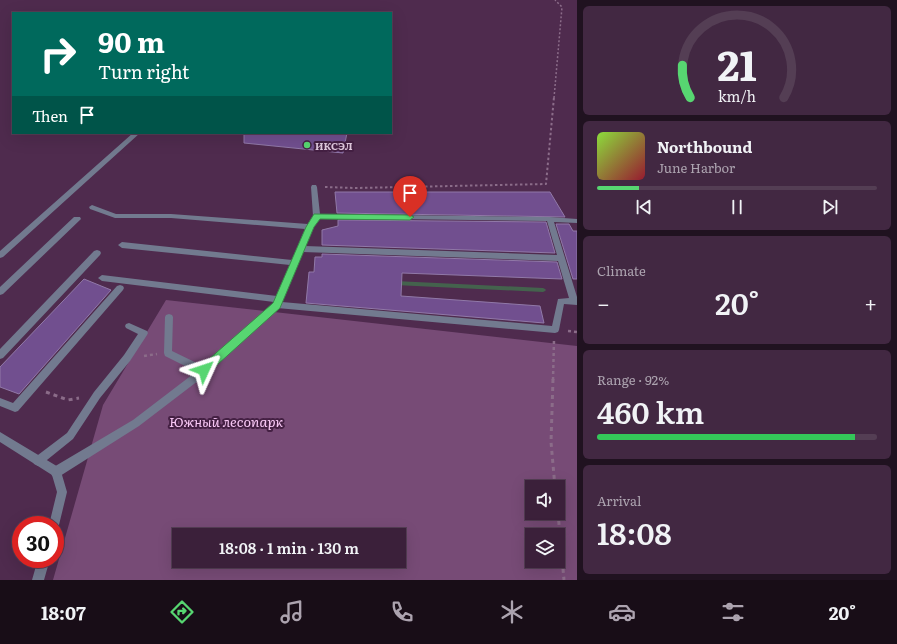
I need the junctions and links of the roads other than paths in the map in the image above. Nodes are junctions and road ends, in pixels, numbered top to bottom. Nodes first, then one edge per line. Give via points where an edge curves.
1 (136, 134) edge
2 (314, 187) road end
3 (92, 207) dead end
4 (317, 216) junction
5 (77, 219) dead end
6 (550, 219) junction
7 (577, 221) edge
8 (310, 227) junction
9 (122, 245) dead end
10 (301, 249) junction
11 (97, 253) dead end
12 (0, 255) edge
13 (561, 258) junction
14 (295, 263) junction
15 (102, 278) dead end
16 (120, 288) dead end
17 (0, 292) edge
18 (575, 301) edge
19 (278, 302) junction
20 (169, 317) dead end
21 (129, 326) dead end
22 (0, 355) edge
23 (204, 370) junction
24 (0, 402) edge
25 (0, 437) edge
26 (38, 461) junction
27 (56, 472) junction
28 (56, 516) edge
29 (42, 568) edge
30 (38, 580) edge

1 - 12 street
2 - 4 street
3 - 8 street via 115,216 171,216
4 - 6 street
4 - 8 street
5 - 17 street
6 - 7 street
6 - 13 street
8 - 10 street
9 - 14 street
10 - 13 street
10 - 14 street
11 - 22 street
13 - 18 street
14 - 19 street
15 - 19 street
16 - 24 street via 15,408
18 - 19 street via 560,301 555,330
19 - 23 street
20 - 23 street via 168,353
21 - 26 street via 144,333 70,436
23 - 27 street via 136,423
25 - 26 street
26 - 27 street
27 - 28 street via 62,492
29 - 30 street

